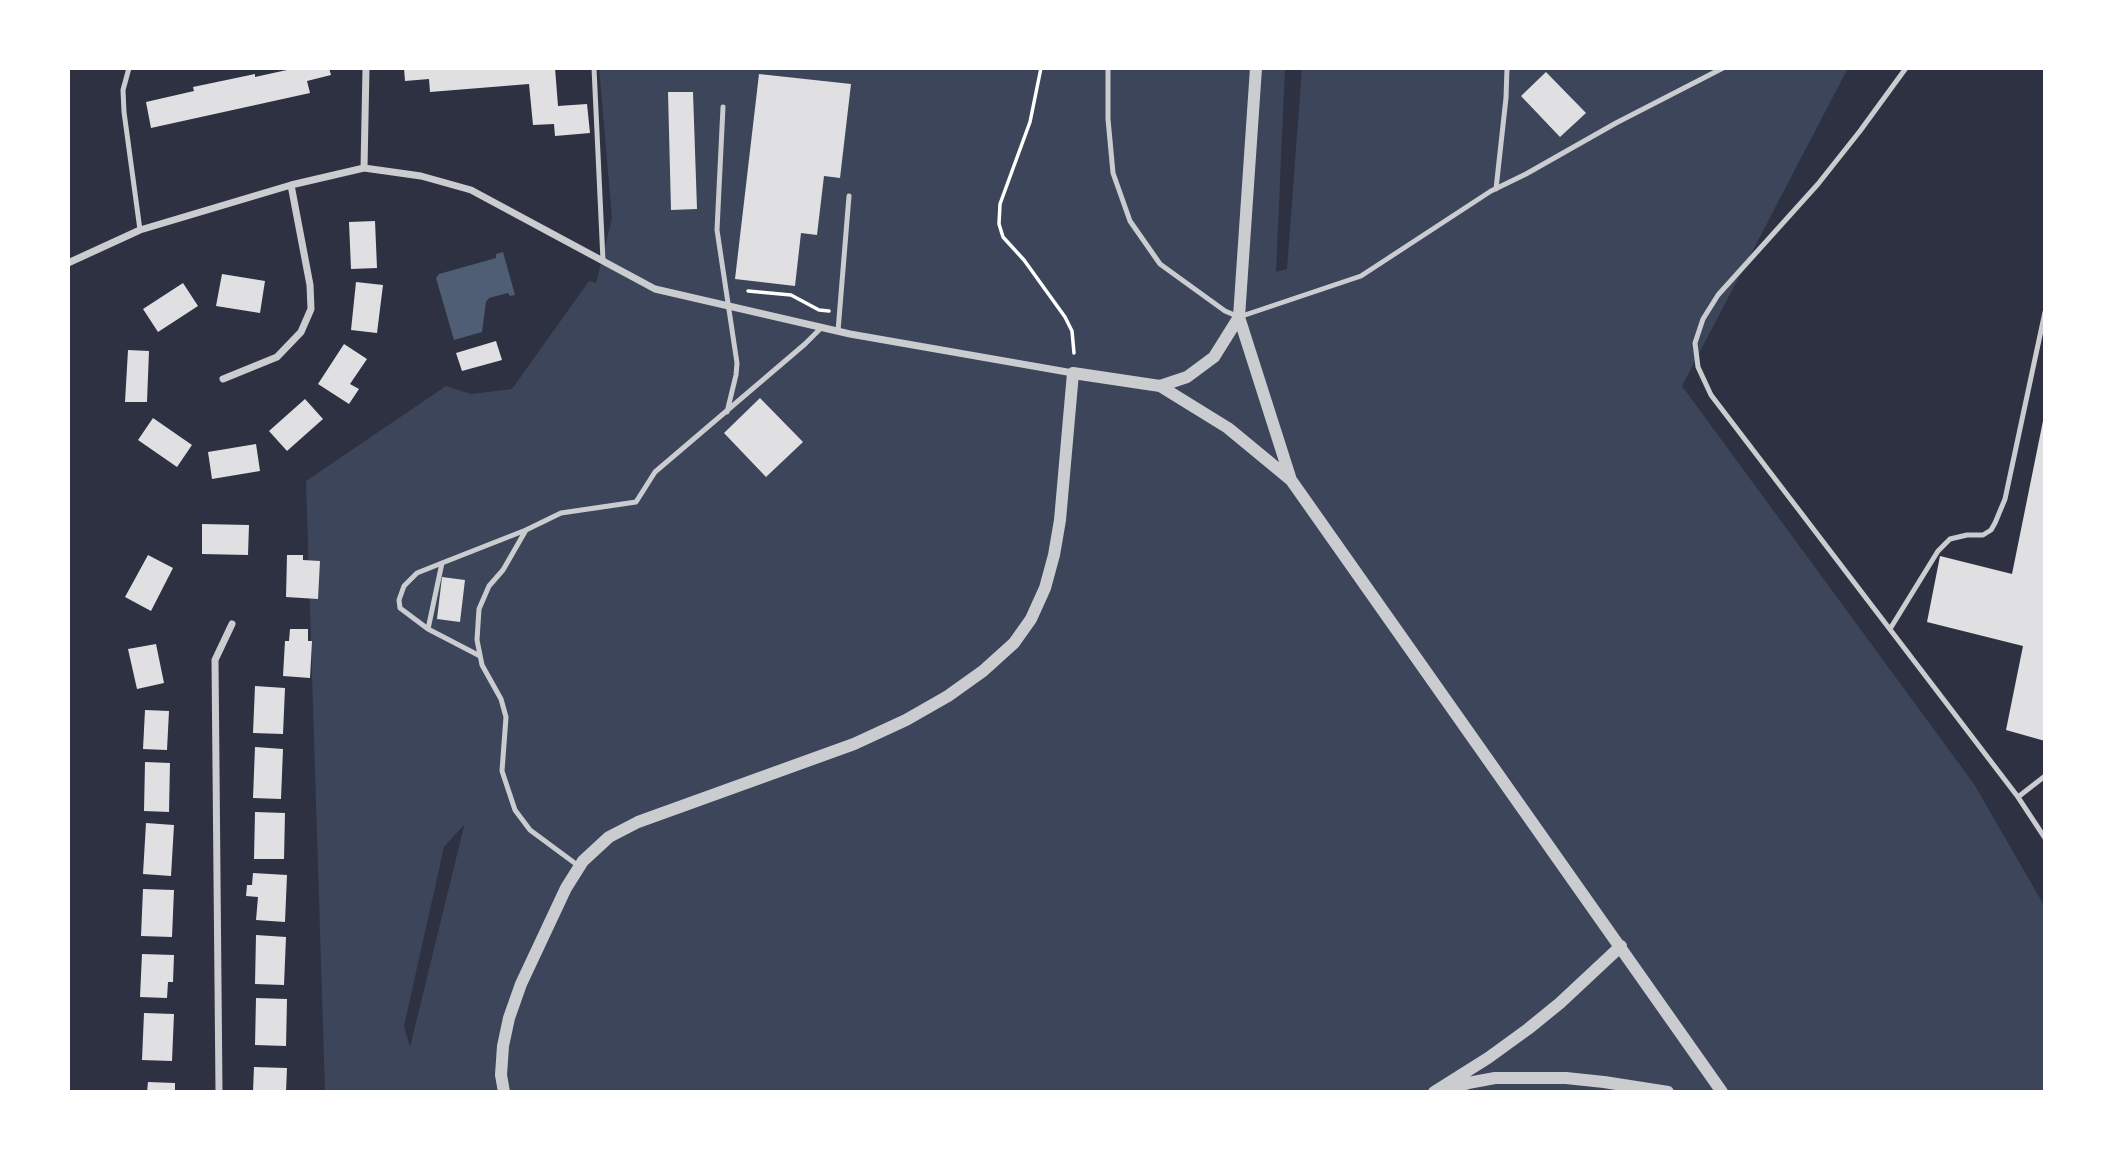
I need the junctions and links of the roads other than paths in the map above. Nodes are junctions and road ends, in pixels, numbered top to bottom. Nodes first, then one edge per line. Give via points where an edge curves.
1 (129, 68) edge
2 (366, 68) edge
3 (594, 68) edge
4 (1108, 68) edge
5 (1256, 68) edge
6 (1507, 68) edge
7 (1723, 68) edge
8 (1906, 68) edge
9 (723, 107) dead end
10 (364, 168) junction
11 (291, 186) junction
12 (1496, 189) junction
13 (849, 196) dead end
14 (140, 230) junction
15 (603, 261) junction
16 (68, 263) edge
17 (729, 306) junction
18 (2045, 312) edge
19 (1239, 317) junction
20 (822, 327) junction
21 (838, 331) junction
22 (1073, 373) junction
23 (223, 379) dead end
24 (1160, 386) junction
25 (727, 412) junction
26 (1291, 480) junction
27 (526, 530) junction
28 (442, 563) junction
29 (232, 624) dead end
30 (428, 629) junction
31 (1890, 629) junction
32 (480, 656) junction
33 (2045, 776) edge
34 (2018, 797) junction
35 (2045, 838) edge
36 (580, 867) junction
37 (1621, 946) junction
38 (219, 1092) edge
39 (504, 1092) edge
40 (1434, 1092) edge
41 (1443, 1092) edge
42 (1668, 1092) edge
43 (1723, 1092) edge

1 - 14 lane via 123,90 124,113
2 - 10 street
3 - 15 lane
4 - 19 lane via 1113,173 1130,222 1160,264
5 - 19 street
6 - 12 lane
7 - 12 lane
8 - 31 lane via 1818,184 1718,295 1695,343 1698,367 1711,395
9 - 17 lane via 717,230
10 - 11 street
10 - 15 street via 421,176 471,190
11 - 14 street
11 - 23 street via 311,309 301,332 277,356
12 - 19 lane via 1361,276
13 - 21 lane
14 - 16 street
15 - 17 street via 654,289
17 - 20 street
17 - 25 lane via 737,363
18 - 31 lane via 2005,499 1995,523 1983,535 1950,539 1938,551
19 - 24 street via 1214,357 1187,377
19 - 26 street
20 - 21 street
20 - 25 lane
21 - 22 street
22 - 24 street
22 - 36 street via 1054,555 1031,619 1013,643 965,684 906,720 854,744 638,822 609,837
24 - 26 street via 1228,428
25 - 27 lane via 655,472 636,502 561,513
26 - 37 street
27 - 28 lane
27 - 32 lane via 489,586 480,609
28 - 30 lane
28 - 30 lane via 417,573 404,586 400,600 407,616
29 - 38 street via 215,660
30 - 32 lane
31 - 34 lane
32 - 36 lane via 506,717 502,771 515,810 530,830
33 - 34 lane
34 - 35 lane
36 - 39 street via 566,888 509,1018 503,1046
37 - 40 street via 1528,1029
37 - 43 street
41 - 42 street via 1468,1083 1527,1078 1604,1082

